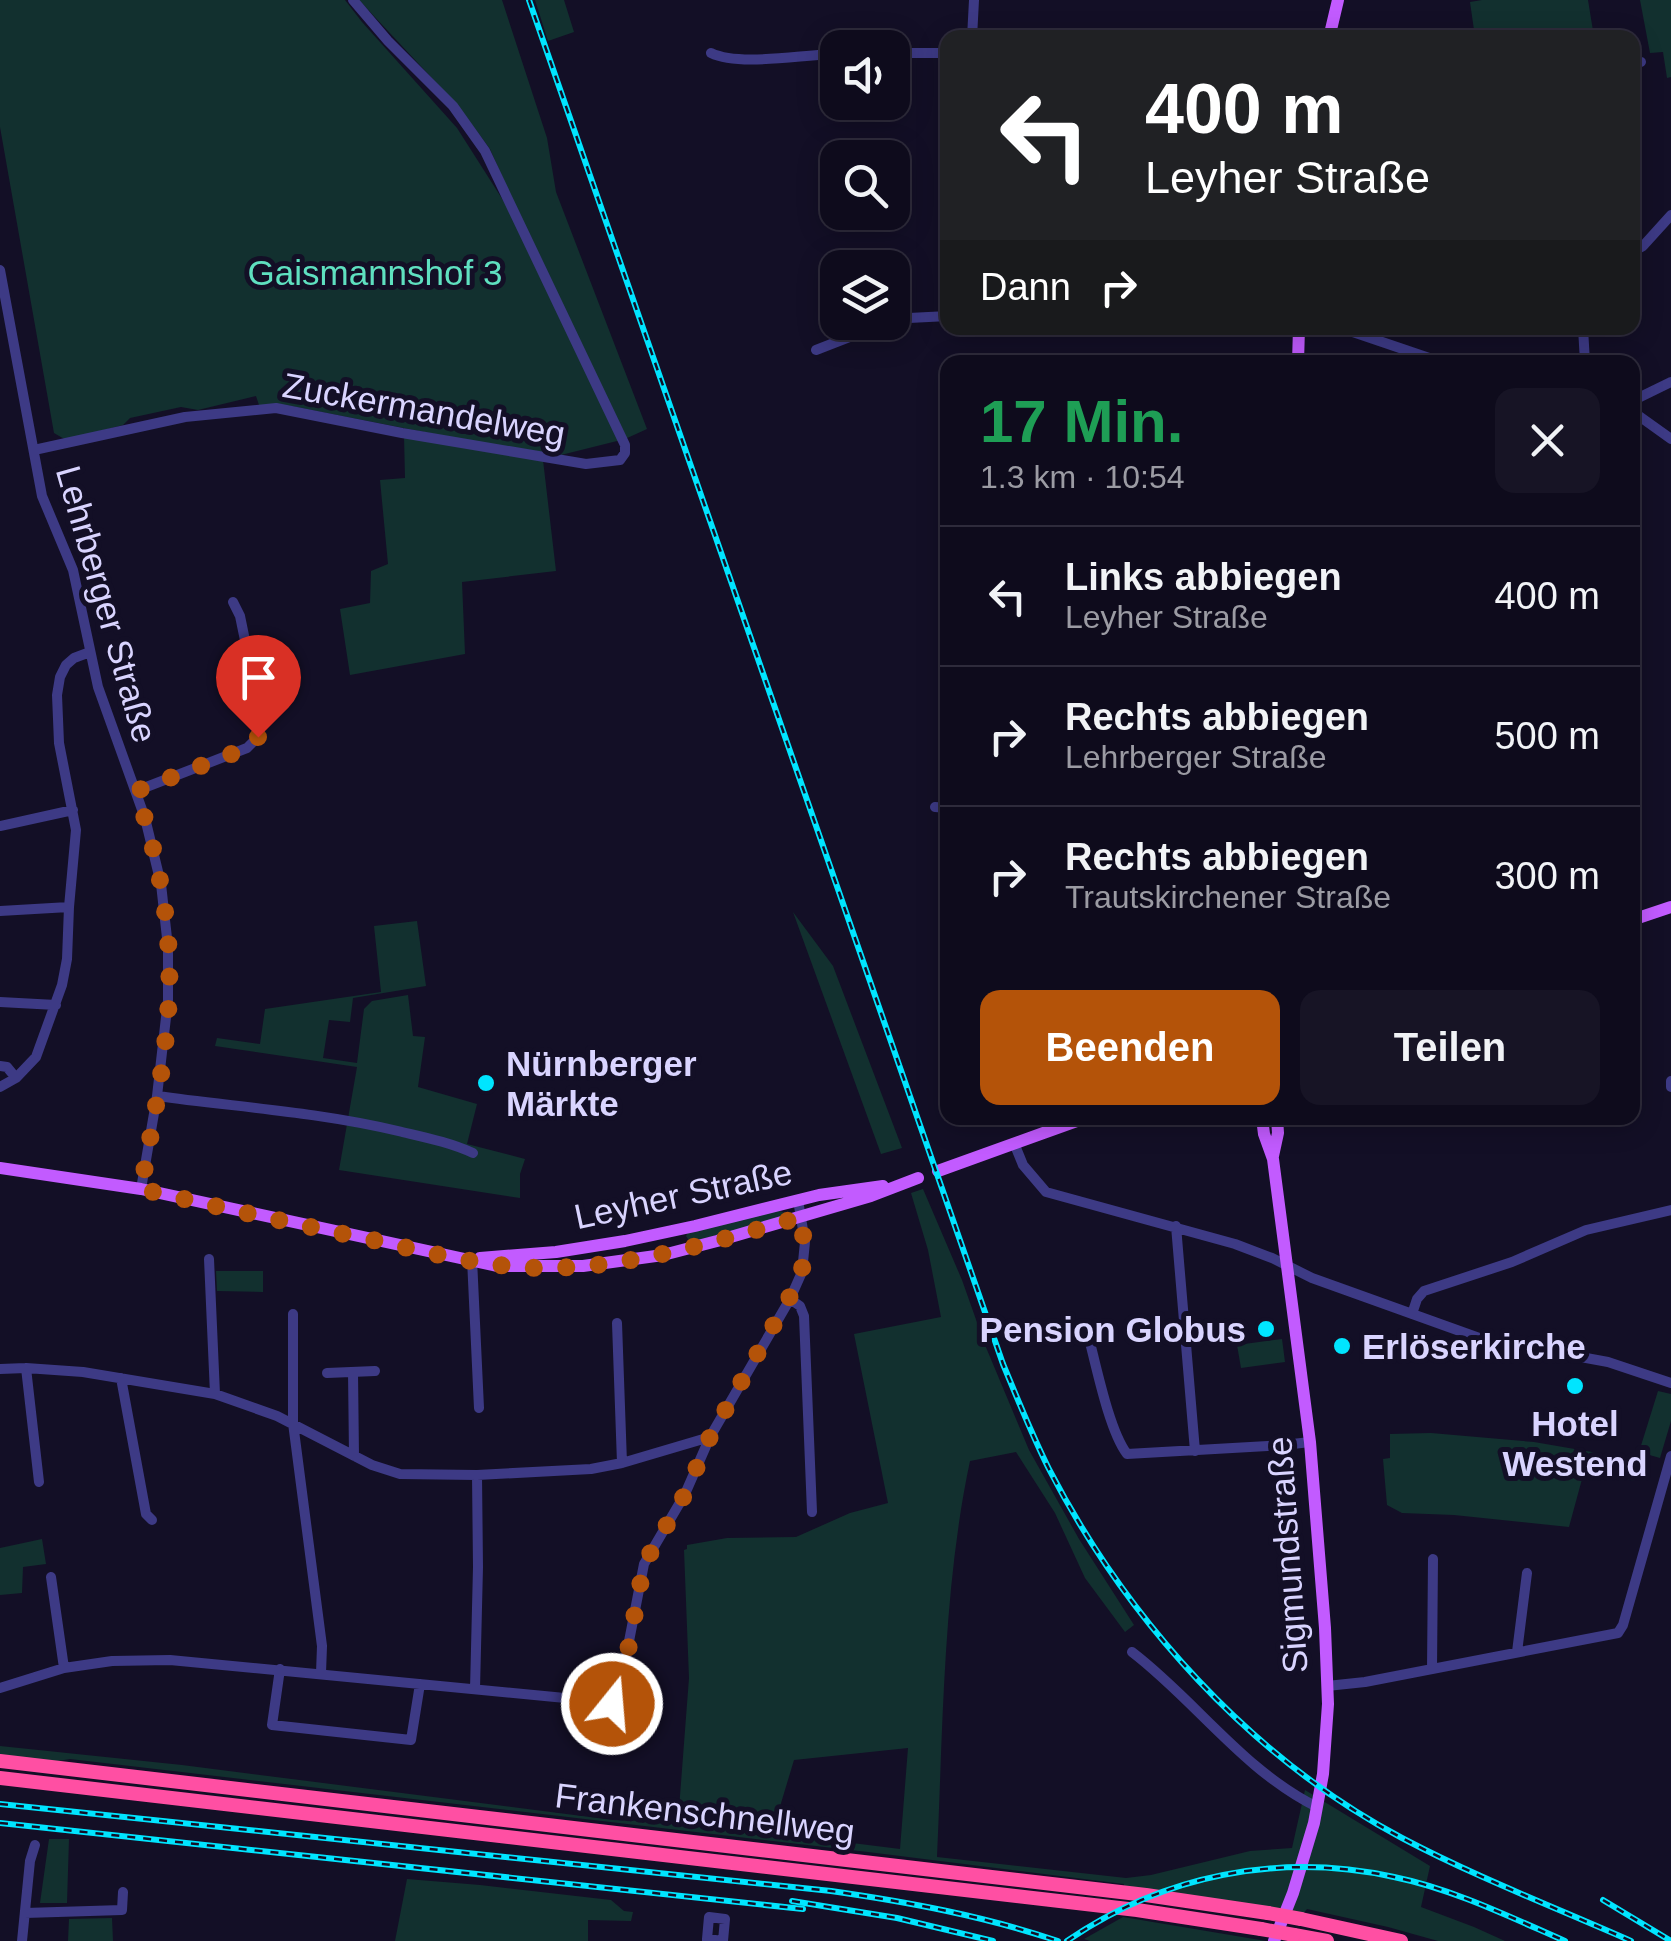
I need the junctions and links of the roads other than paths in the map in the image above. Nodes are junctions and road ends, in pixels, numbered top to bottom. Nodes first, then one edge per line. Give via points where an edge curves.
1 (352, 0) edge
2 (974, 0) edge
3 (1338, 0) edge
4 (972, 30) edge
5 (1330, 30) edge
6 (711, 53) dead end
7 (910, 53) edge
8 (940, 53) edge
9 (820, 55) edge
10 (1671, 215) edge
11 (1640, 248) edge
12 (0, 270) edge
13 (940, 316) edge
14 (910, 318) edge
15 (1362, 335) edge
16 (842, 340) edge
17 (816, 350) dead end
18 (1421, 355) edge
19 (1671, 382) edge
20 (1640, 397) edge
21 (1640, 417) edge
22 (1671, 438) edge
23 (34, 450) junction
24 (232, 602) dead end
25 (90, 652) junction
26 (136, 791) junction
27 (73, 810) junction
28 (0, 826) edge
29 (69, 907) junction
30 (1671, 907) edge
31 (0, 911) edge
32 (1640, 917) edge
33 (0, 1002) edge
34 (56, 1004) junction
35 (0, 1066) edge
36 (16, 1078) junction
37 (0, 1087) edge
38 (157, 1096) junction
39 (1065, 1125) edge
40 (1263, 1125) edge
41 (1278, 1125) edge
42 (1014, 1143) junction
43 (473, 1152) dead end
44 (1273, 1159) junction
45 (0, 1168) edge
46 (938, 1171) dead end
47 (141, 1189) junction
48 (798, 1200) junction
49 (1671, 1210) edge
50 (801, 1217) junction
51 (1176, 1226) junction
52 (209, 1259) dead end
53 (472, 1260) junction
54 (1287, 1266) junction
55 (790, 1299) junction
56 (293, 1314) dead end
57 (1412, 1314) junction
58 (617, 1324) dead end
59 (1086, 1326) dead end
60 (26, 1368) junction
61 (0, 1369) edge
62 (352, 1372) junction
63 (375, 1372) dead end
64 (327, 1373) dead end
65 (122, 1378) junction
66 (1671, 1382) edge
67 (215, 1394) junction
68 (478, 1408) dead end
69 (293, 1424) junction
70 (710, 1437) junction
71 (1310, 1442) junction
72 (1195, 1451) junction
73 (354, 1456) junction
74 (1671, 1456) edge
75 (622, 1464) junction
76 (476, 1475) junction
77 (39, 1482) dead end
78 (812, 1512) dead end
79 (152, 1520) dead end
80 (1432, 1559) dead end
81 (1528, 1573) dead end
82 (51, 1578) dead end
83 (1132, 1652) dead end
84 (1517, 1652) junction
85 (64, 1668) junction
86 (280, 1669) junction
87 (1432, 1669) junction
88 (321, 1673) junction
89 (420, 1684) junction
90 (1328, 1686) junction
91 (0, 1688) edge
92 (474, 1689) junction
93 (0, 1761) edge
94 (0, 1778) edge
95 (1317, 1806) junction
96 (36, 1844) dead end
97 (123, 1892) dead end
98 (25, 1913) junction
99 (22, 1941) edge
100 (1274, 1941) edge
101 (1326, 1941) edge
102 (1401, 1941) edge

1 - 23 street, Zuckermandelweg via 453,106 484,151 626,453 620,460 586,464 276,408 185,417
2 - 4 street
3 - 5 main road
6 - 9 street via 743,60
7 - 8 street
10 - 11 street
12 - 23 street, Lehrberger Straße
13 - 14 street
15 - 18 street
16 - 17 street
19 - 20 street
21 - 22 street
23 - 25 street, Lehrberger Straße via 44,500 77,586
24 - 26 street via 260,709 258,737 247,748
25 - 26 street, Lehrberger Straße
25 - 27 street via 66,664 57,695
26 - 38 street, Lehrberger Straße via 161,884 168,947
27 - 28 street
27 - 29 street
29 - 31 street
29 - 34 street via 67,960
30 - 32 main road
33 - 34 street
34 - 36 street via 36,1057
35 - 36 street
36 - 37 street
38 - 43 street via 371,1125
38 - 47 street, Lehrberger Straße
39 - 42 main road
40 - 44 main road, Sigmundstraße
41 - 44 main road, Sigmundstraße
42 - 46 main road
42 - 51 street via 1046,1192
44 - 54 main road, Sigmundstraße
45 - 47 main road, Leyher Straße
47 - 53 main road, Leyher Straße
48 - 50 street
48 - 50 main road, Leyher Straße via 912,1180
48 - 53 main road, Leyher Straße via 624,1241
49 - 57 street via 1586,1230 1424,1291
50 - 53 main road, Leyher Straße via 616,1263 533,1268
50 - 55 street via 804,1261
51 - 54 street
51 - 72 street
52 - 67 street
53 - 68 street
54 - 57 street
54 - 71 main road, Sigmundstraße
55 - 70 street
55 - 78 street via 804,1316
56 - 69 street
57 - 66 street via 1482,1340 1608,1362
58 - 75 street
59 - 72 street via 1123,1450
60 - 61 street
60 - 65 street
60 - 77 street
62 - 63 street
62 - 64 street
62 - 73 street
65 - 67 street
65 - 79 street
67 - 69 street
69 - 73 street
69 - 88 street
70 - 75 street
70 - 92 street via 644,1564 616,1703
71 - 72 street
71 - 90 main road, Sigmundstraße
73 - 76 street via 400,1474
74 - 84 street via 1618,1633
75 - 76 street
76 - 92 street
80 - 87 street
81 - 84 street
82 - 85 street
83 - 95 street via 1264,1772
84 - 87 street
85 - 86 street via 170,1660
85 - 91 street
86 - 88 street
86 - 89 street via 272,1725 412,1740
87 - 90 street
88 - 89 street
89 - 92 street
90 - 95 main road, Sigmundstraße
93 - 102 highway, Frankenschnellweg, bridge via 1146,1895
94 - 101 highway, Frankenschnellweg, bridge via 1100,1906
95 - 100 main road, Sigmundstraße
96 - 98 street
97 - 98 street via 122,1910
98 - 99 street

